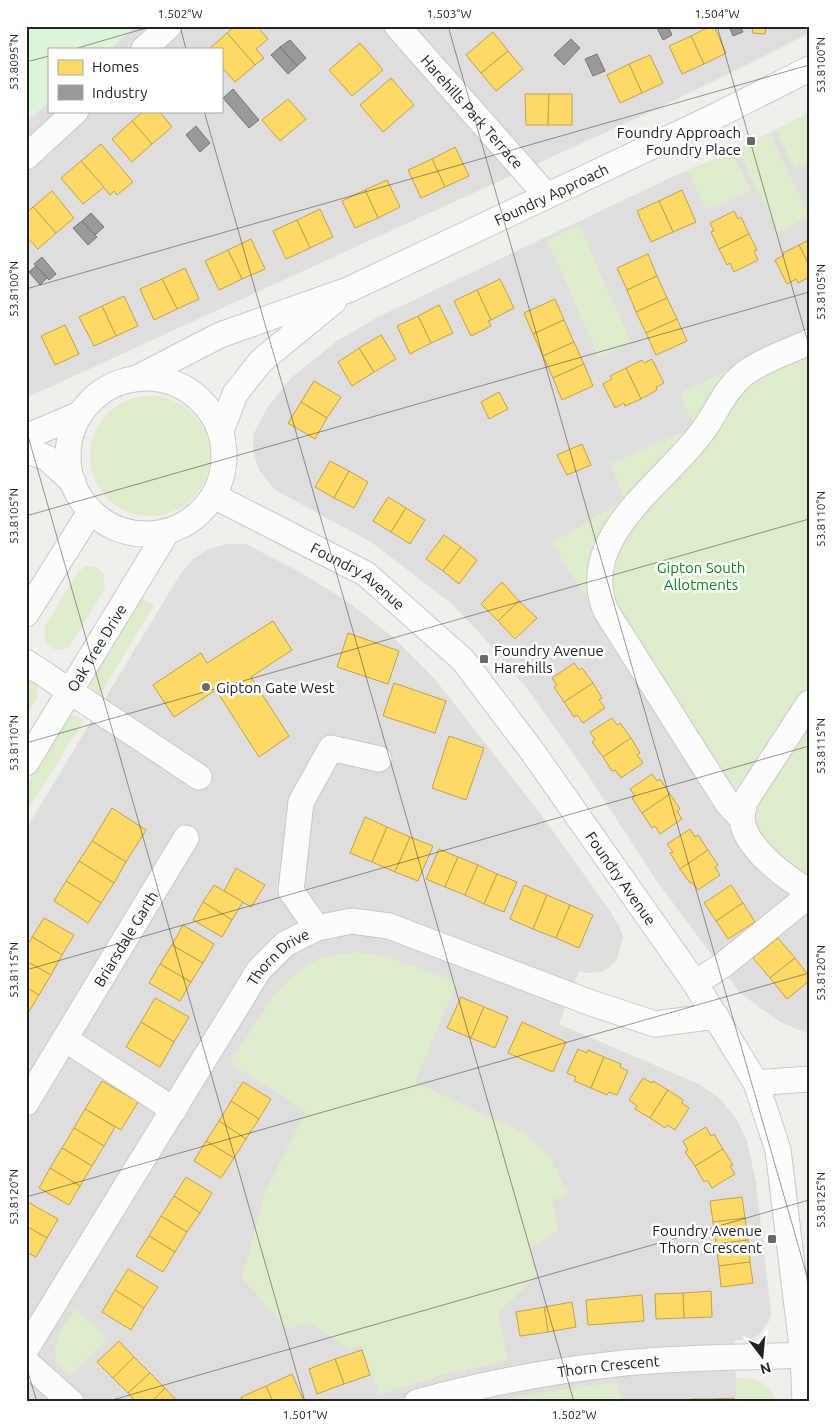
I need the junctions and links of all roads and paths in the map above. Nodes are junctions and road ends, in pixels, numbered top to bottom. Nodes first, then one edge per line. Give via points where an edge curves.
1 (169, 26) edge
2 (397, 26) edge
3 (145, 48) edge
4 (809, 69) edge
5 (75, 112) edge
6 (26, 157) edge
7 (547, 196) junction
8 (348, 290) junction
9 (809, 342) edge
10 (135, 379) junction
11 (80, 414) junction
12 (221, 432) junction
13 (26, 437) edge
14 (26, 450) edge
15 (73, 482) junction
16 (214, 496) junction
17 (90, 512) junction
18 (168, 532) junction
19 (26, 614) edge
20 (26, 662) edge
21 (69, 692) junction
22 (809, 703) edge
23 (379, 759) dead end
24 (26, 762) edge
25 (199, 777) dead end
26 (742, 819) junction
27 (186, 838) dead end
28 (808, 891) edge
29 (317, 928) junction
30 (695, 983) junction
31 (716, 1016) junction
32 (65, 1039) junction
33 (809, 1079) edge
34 (756, 1083) junction
35 (26, 1102) edge
36 (174, 1110) junction
37 (34, 1317) edge
38 (26, 1349) edge
39 (803, 1355) junction
40 (26, 1362) edge
41 (71, 1402) edge
42 (418, 1402) edge
43 (805, 1402) edge

1 - 3 street
2 - 7 street, Harehills Park Terrace
4 - 7 street, Foundry Approach
5 - 6 street
7 - 8 street, Foundry Approach
8 - 10 street, Foundry Approach via 220,335
8 - 12 street, Foundry Approach via 261,360 235,394
9 - 26 street via 746,373 729,388 702,432 611,537 598,574 599,596 606,611 728,804
10 - 11 street, Foundry Approach via 118,383 95,397
10 - 12 street, Foundry Approach via 152,378 187,389 208,407
11 - 13 street
11 - 15 street, Foundry Approach via 73,426 68,456
12 - 16 street, Foundry Approach via 225,456 220,485
14 - 15 street via 47,458
15 - 17 street, Foundry Approach via 74,489
16 - 18 street, Foundry Approach via 193,519
16 - 30 street, Foundry Avenue via 366,574 463,660 532,751
17 - 18 street, Foundry Approach via 114,528 140,535
17 - 19 street
18 - 21 street, Oak Tree Drive
20 - 21 street
21 - 24 street, Oak Tree Drive
21 - 25 street
22 - 26 street via 744,803
23 - 29 street via 331,748 301,802 291,891
26 - 28 street via 756,849
27 - 32 street, Briarsdale Garth
28 - 30 street via 802,901 723,965
29 - 31 street, Thorn Drive via 352,921 388,926 655,1024
29 - 36 street, Thorn Drive via 285,944 259,970
30 - 31 street, Foundry Avenue
31 - 34 street, Foundry Avenue
32 - 35 street, Briarsdale Garth
32 - 36 street
33 - 34 street
34 - 39 street, Foundry Avenue via 778,1150
36 - 37 street, Thorn Drive
37 - 38 street, Thorn Drive
39 - 42 street, Thorn Crescent via 618,1364 473,1386
39 - 43 street, Foundry Avenue
40 - 41 street

